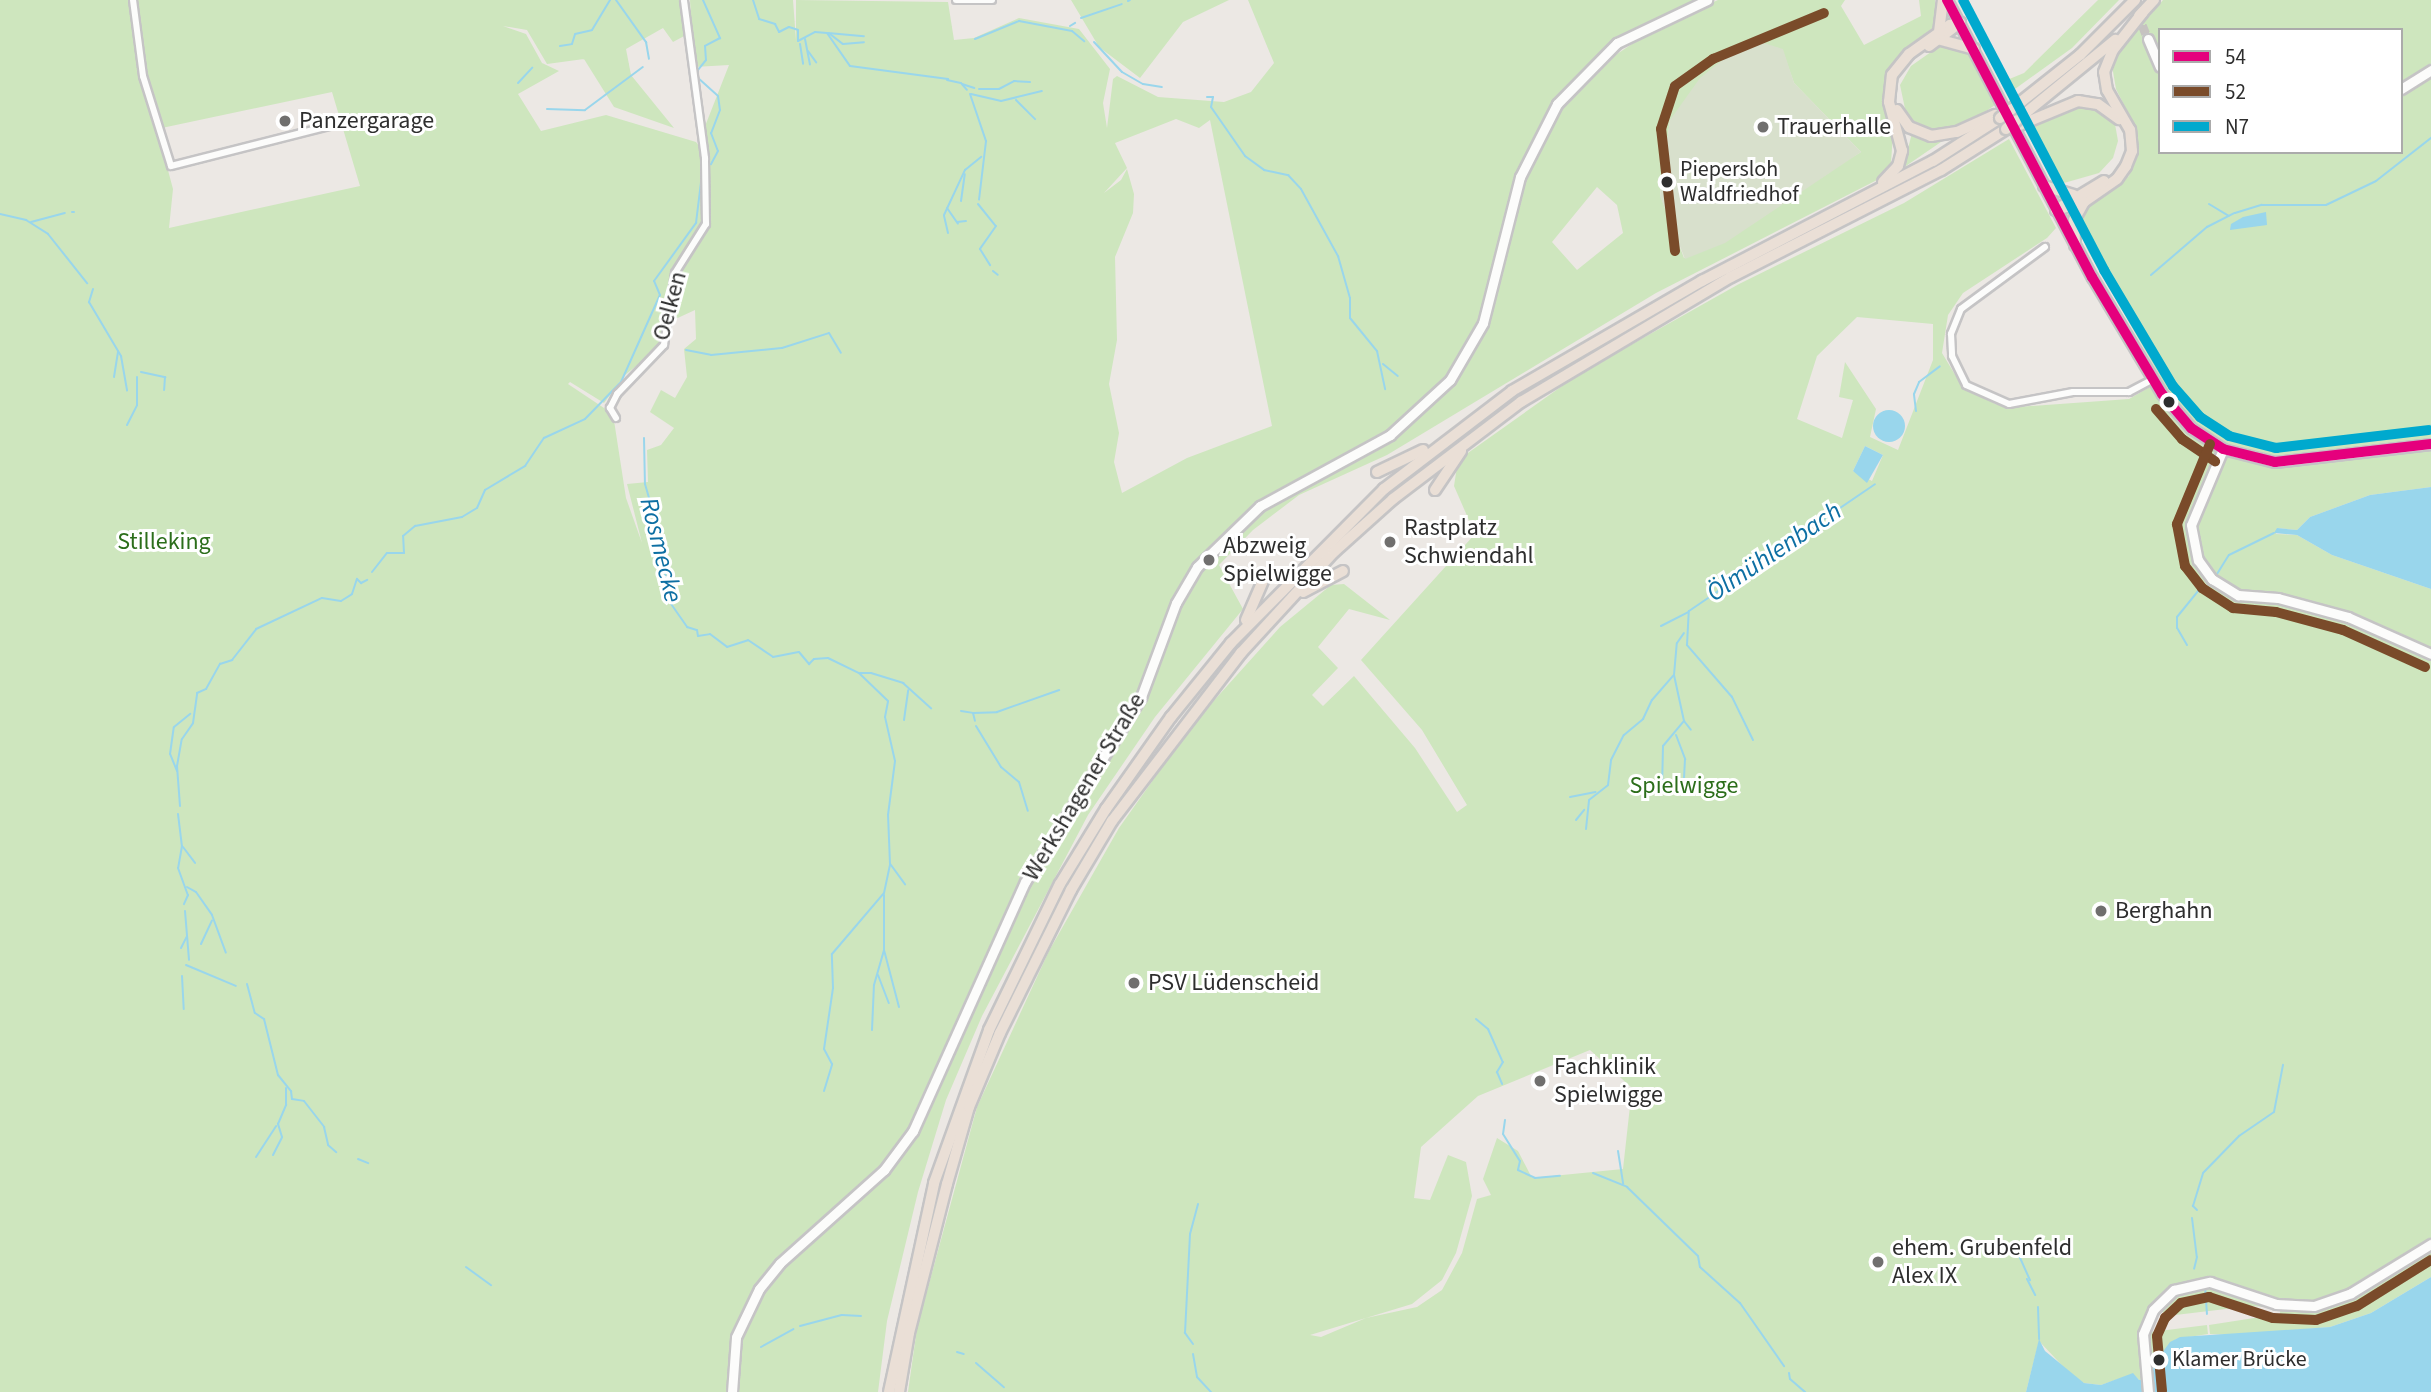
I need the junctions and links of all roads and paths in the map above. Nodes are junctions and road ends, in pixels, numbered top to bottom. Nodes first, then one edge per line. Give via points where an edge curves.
1 (133, 0) edge
2 (684, 0) edge
3 (956, 0) edge
4 (992, 0) edge
5 (1707, 0) edge
6 (1945, 0) edge
7 (2135, 0) edge
8 (2154, 0) edge
9 (2143, 12) junction
10 (1960, 23) junction
11 (1940, 36) junction
12 (2148, 39) tunnel mouth
13 (1973, 48) junction
14 (2158, 62) edge
15 (2431, 70) edge
16 (2403, 88) edge
17 (1999, 116) junction
18 (2018, 123) junction
19 (329, 126) dead end
20 (2044, 186) junction
21 (2080, 198) junction
22 (1852, 203) junction
23 (2056, 210) junction
24 (2075, 246) junction
25 (2045, 247) dead end
26 (2153, 379) junction
27 (616, 418) dead end
28 (1479, 432) junction
29 (1451, 437) junction
30 (2431, 444) edge
31 (2223, 449) junction
32 (1377, 472) dead end
33 (1435, 489) dead end
34 (1343, 571) dead end
35 (1265, 576) dead end
36 (1274, 615) junction
37 (1231, 643) junction
38 (2431, 654) edge
39 (2431, 1244) edge
40 (732, 1392) edge
41 (889, 1392) edge
42 (900, 1392) edge
43 (2148, 1392) edge

1 - 19 street via 143,76 170,166
2 - 27 street, Oelken via 699,141 705,158 705,228 675,273 664,345 617,394 610,408
3 - 4 street
5 - 40 main road, Werkshagener Straße via 1617,43 1556,104 1520,177 1483,323 1450,380 1390,435 1260,506 1226,534 1197,567 1176,603 1140,697 1025,882 913,1131 884,1170 773,1269 759,1289 736,1337
6 - 10 main road
6 - 11 highway
7 - 17 highway, bridge via 2080,55
8 - 9 highway
9 - 18 highway via 2087,67
9 - 21 highway via 2113,50 2104,72 2107,90 2130,130 2130,158 2117,179
10 - 11 highway
10 - 13 main road
11 - 13 highway
11 - 17 highway via 1897,77 1894,98 1903,120 1916,131 1940,136
11 - 22 highway via 1909,54 1892,75 1889,102 1902,143 1898,166
12 - 14 main road
13 - 20 main road
15 - 16 main road
17 - 22 highway via 1933,161
18 - 21 highway via 2078,102 2098,104 2118,118 2127,142 2121,165
18 - 28 highway, bridge via 1846,222 1731,277 1615,344
20 - 21 highway
20 - 23 main road
21 - 23 highway
21 - 24 highway via 2074,220
22 - 29 highway via 1597,339 1512,391
23 - 24 main road
24 - 26 main road
25 - 26 street via 1961,309 1951,334 1952,356 1966,385 2009,404 2073,392 2129,391
26 - 31 main road via 2183,421
28 - 33 highway
28 - 36 highway via 1383,508
29 - 32 highway
29 - 37 highway via 1384,489 1325,544
30 - 31 main road via 2291,463 2256,460
31 - 38 main road via 2191,525 2198,560 2212,579 2238,595 2278,598 2348,617
34 - 36 highway via 1317,582
35 - 37 highway via 1253,609
36 - 42 highway via 1112,821 1034,961 969,1107 923,1273
37 - 41 highway via 1106,809 1060,884 989,1030 934,1183
39 - 43 main road via 2351,1293 2314,1306 2276,1304 2210,1282 2174,1290 2153,1310 2145,1326 2141,1352

